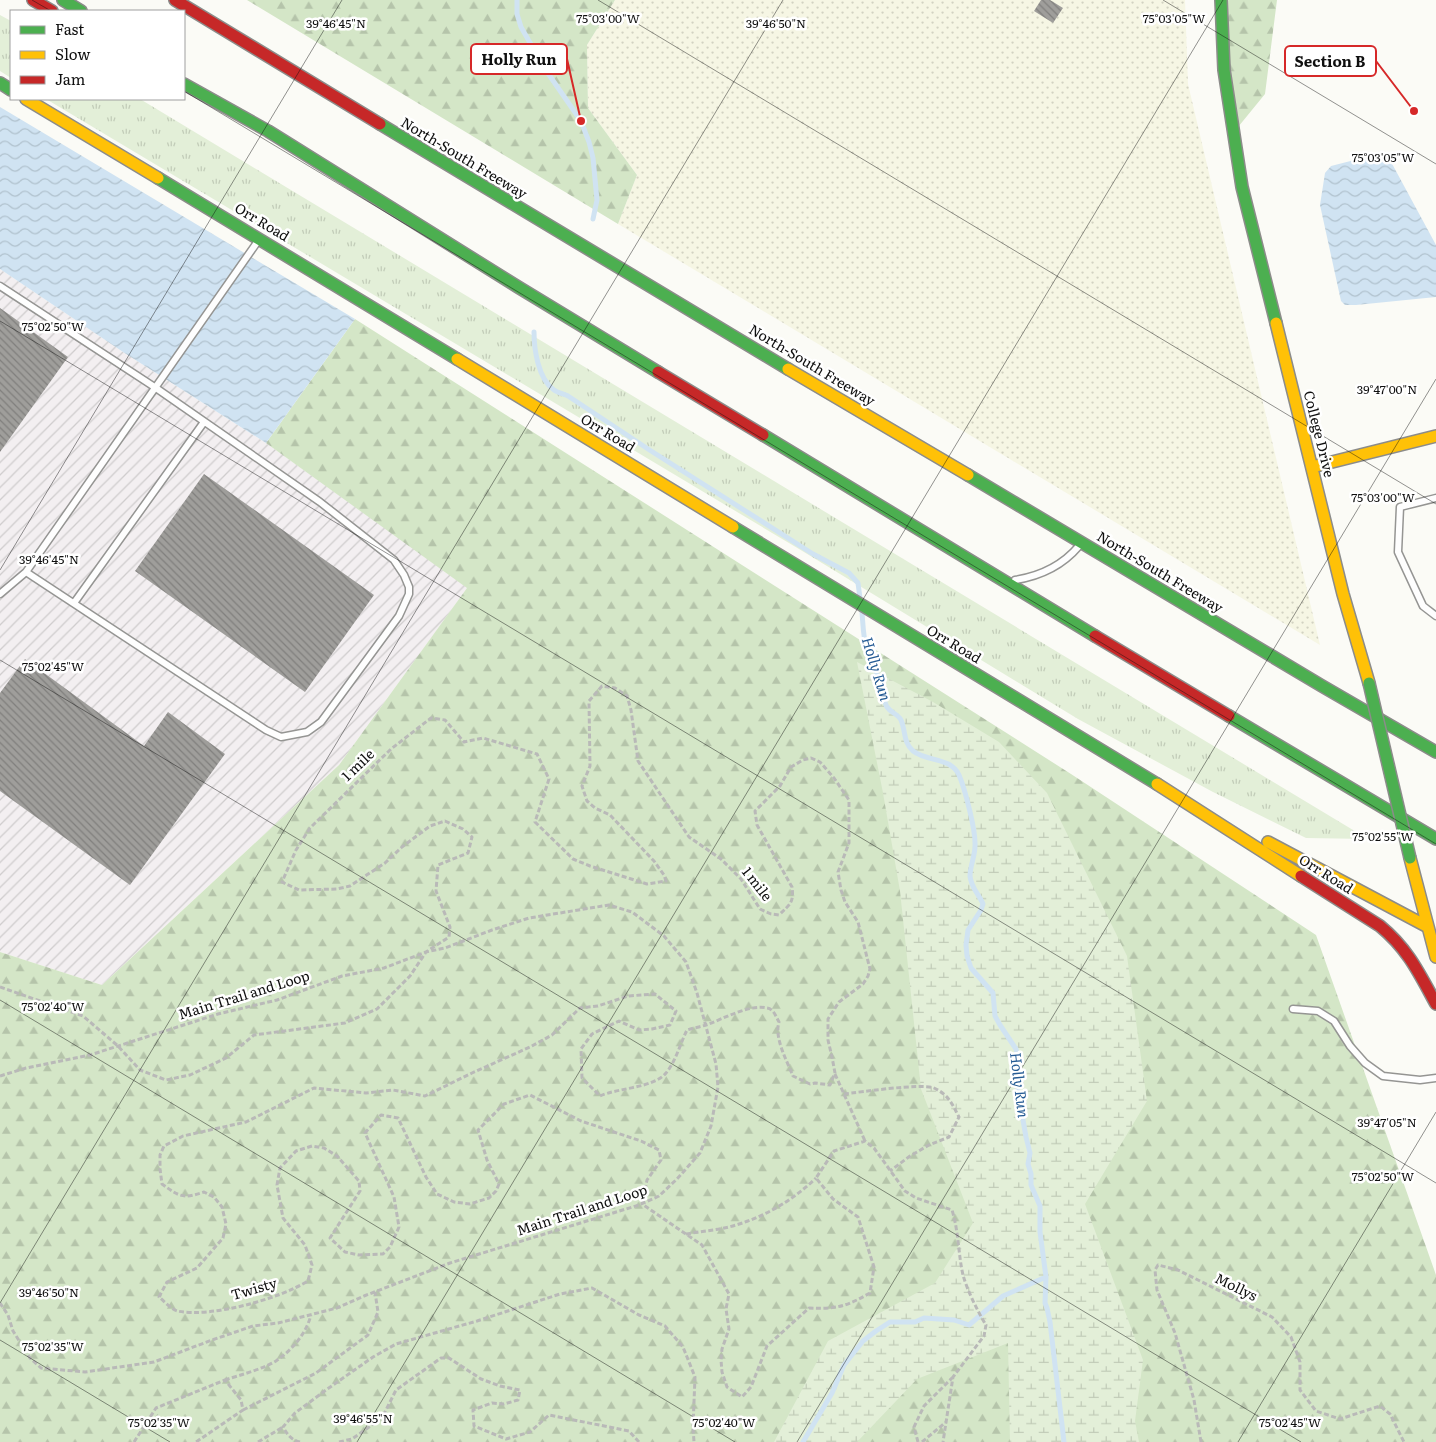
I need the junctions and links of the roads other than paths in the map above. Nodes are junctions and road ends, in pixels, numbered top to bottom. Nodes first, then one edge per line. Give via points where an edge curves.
1 (33, 0) edge
2 (63, 0) edge
3 (175, 0) edge
4 (1221, 0) edge
5 (50, 10) edge
6 (79, 10) edge
7 (185, 78) edge
8 (185, 85) edge
9 (28, 100) edge
10 (268, 131) junction
11 (260, 239) junction
12 (0, 286) edge
13 (156, 388) junction
14 (204, 422) junction
15 (1436, 436) edge
16 (1312, 467) junction
17 (1436, 498) edge
18 (1082, 543) junction
19 (26, 572) junction
20 (1004, 582) junction
21 (0, 594) edge
22 (74, 603) junction
23 (1436, 616) edge
24 (1436, 752) edge
25 (1173, 794) junction
26 (1436, 839) edge
27 (1428, 927) junction
28 (1436, 957) edge
29 (1436, 1004) edge
30 (1293, 1009) dead end
31 (1436, 1078) edge

1 - 5 main road
2 - 6 main road
3 - 18 main road, North-South Freeway
4 - 16 main road, College Drive via 1224,70 1242,187
7 - 10 main road
8 - 10 main road
9 - 11 main road, Orr Road
10 - 20 main road
11 - 13 lane
11 - 25 main road, Orr Road
12 - 13 lane
13 - 14 lane
13 - 19 lane
14 - 22 lane
14 - 22 lane via 320,502 394,560 409,586 409,594 399,616 321,722 307,732 282,737 266,730
15 - 16 main road
16 - 27 main road, College Drive, bridge
17 - 23 lane via 1400,506 1398,552 1423,606
18 - 20 lane via 1058,566 1041,574
18 - 24 main road, North-South Freeway
19 - 21 lane
19 - 22 lane
20 - 26 main road
25 - 27 main road, Orr Road
25 - 29 main road, Orr Road via 1394,937 1406,949
27 - 28 main road, College Drive
30 - 31 lane via 1318,1012 1334,1021 1365,1063 1384,1076 1420,1080

